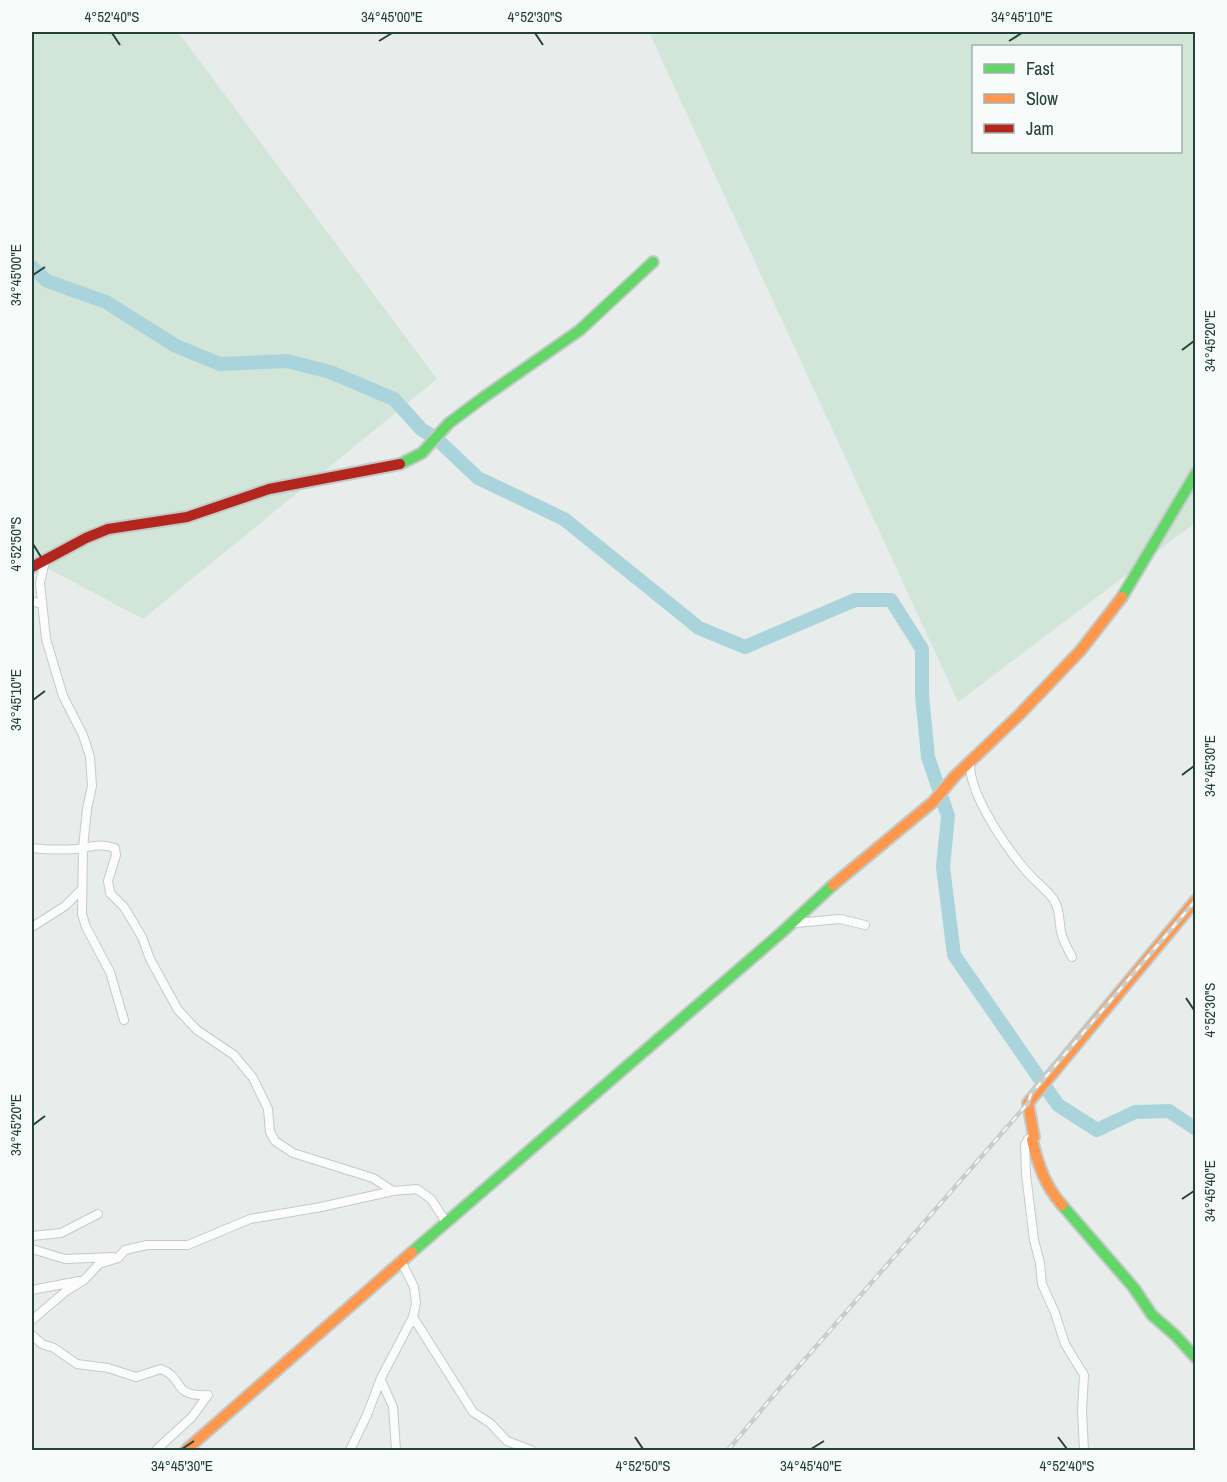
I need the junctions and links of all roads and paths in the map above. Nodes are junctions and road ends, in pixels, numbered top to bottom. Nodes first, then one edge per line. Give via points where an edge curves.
1 (653, 262) dead end
2 (1196, 473) edge
3 (45, 561) junction
4 (32, 567) edge
5 (32, 601) edge
6 (41, 604) junction
7 (970, 762) junction
8 (32, 848) edge
9 (83, 848) junction
10 (82, 889) junction
11 (1196, 900) edge
12 (865, 925) dead end
13 (32, 927) edge
14 (786, 929) junction
15 (1072, 957) dead end
16 (124, 1020) dead end
17 (1034, 1137) junction
18 (393, 1191) junction
19 (98, 1214) dead end
20 (446, 1222) junction
21 (32, 1236) edge
22 (32, 1249) edge
23 (118, 1258) junction
24 (401, 1261) junction
25 (84, 1280) junction
26 (32, 1290) edge
27 (413, 1317) junction
28 (32, 1320) edge
29 (32, 1335) edge
30 (1196, 1358) edge
31 (381, 1380) junction
32 (156, 1450) edge
33 (186, 1450) edge
34 (350, 1450) edge
35 (396, 1450) edge
36 (531, 1450) edge
37 (1084, 1450) edge

1 - 3 main road via 566,341 495,387 405,463 269,489 187,517 108,529
2 - 7 main road via 1115,606 1081,650
3 - 4 main road
3 - 6 street
5 - 6 street
6 - 9 street via 46,639 63,696 90,757 92,786
7 - 14 main road via 933,802
7 - 15 street via 974,785 999,835 1055,902 1061,934
8 - 9 street
9 - 10 street
9 - 18 street via 97,844 115,848 108,881 110,893 124,907 142,937 178,1010 197,1030 234,1055 254,1078 268,1108 274,1141 293,1153 373,1178
10 - 13 street via 65,906
10 - 16 street via 86,927 110,972
11 - 17 main road via 1028,1103
12 - 14 street via 816,920 793,923
14 - 20 main road
17 - 30 main road via 1039,1167 1053,1195 1134,1288 1152,1315
17 - 37 street via 1025,1145 1025,1163 1034,1240 1043,1289 1065,1344 1084,1376
18 - 20 street via 423,1191
18 - 23 street via 250,1219 199,1242 147,1245 125,1250
19 - 21 street via 61,1233
20 - 24 main road
22 - 23 street via 65,1259
23 - 25 street via 99,1264
24 - 27 street via 414,1287
24 - 33 main road
25 - 26 street
25 - 28 street
27 - 31 street
27 - 36 street via 473,1412 512,1443
29 - 32 street via 77,1364 136,1377 161,1369 185,1393 208,1395 192,1417
31 - 34 street
31 - 35 street via 393,1407

